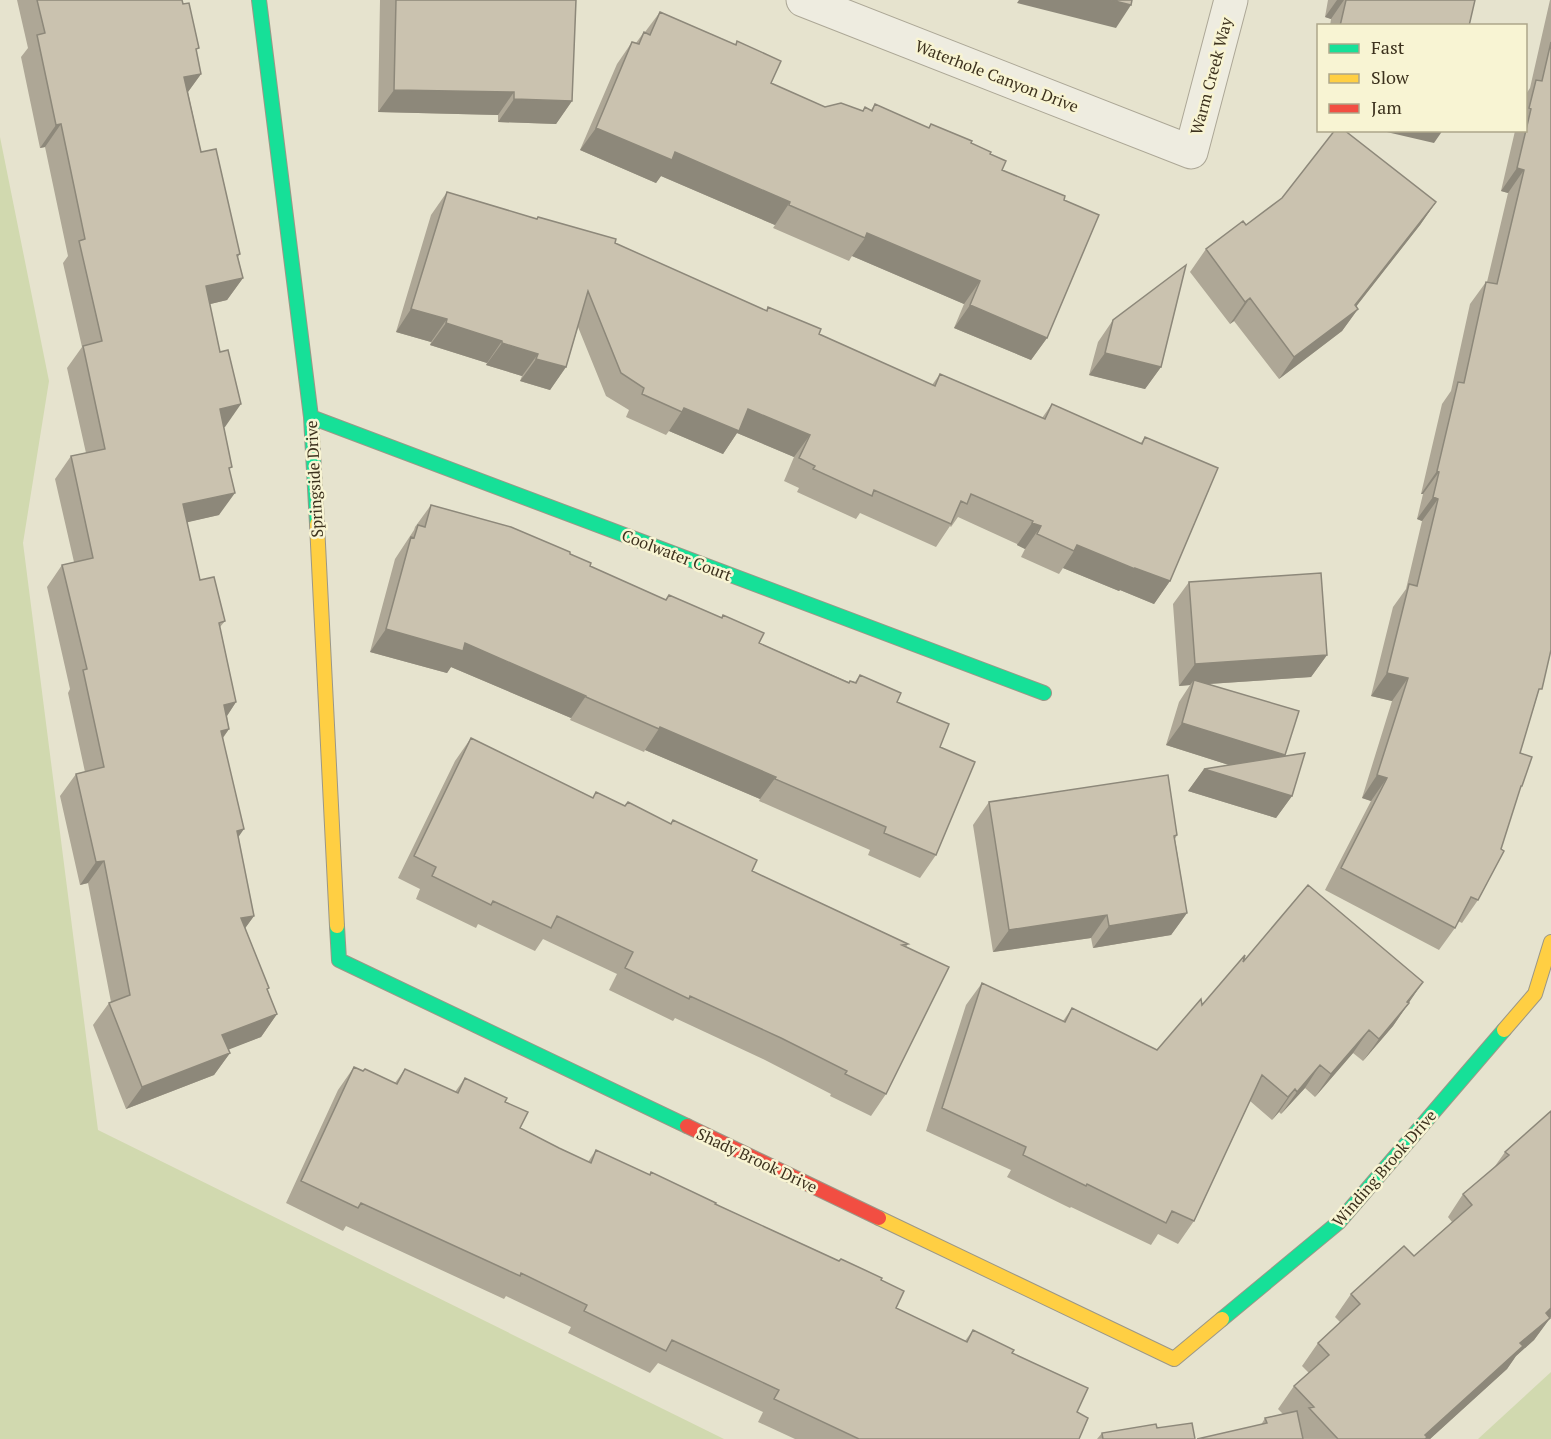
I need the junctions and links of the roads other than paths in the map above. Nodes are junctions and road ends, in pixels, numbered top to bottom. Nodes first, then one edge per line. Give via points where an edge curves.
1 (259, 0) edge
2 (803, 0) edge
3 (1231, 0) edge
4 (1191, 152) joint
5 (311, 417) junction
6 (1044, 693) dead end
7 (1551, 942) edge
8 (339, 960) joint
9 (1174, 1359) joint

1 - 5 street, Springside Drive
2 - 4 street, Waterhole Canyon Drive
3 - 4 street, Warm Creek Way
5 - 6 street, Coolwater Court
5 - 8 street, Springside Drive
7 - 9 street, Winding Brook Drive via 1535,994 1339,1222
8 - 9 street, Shady Brook Drive

